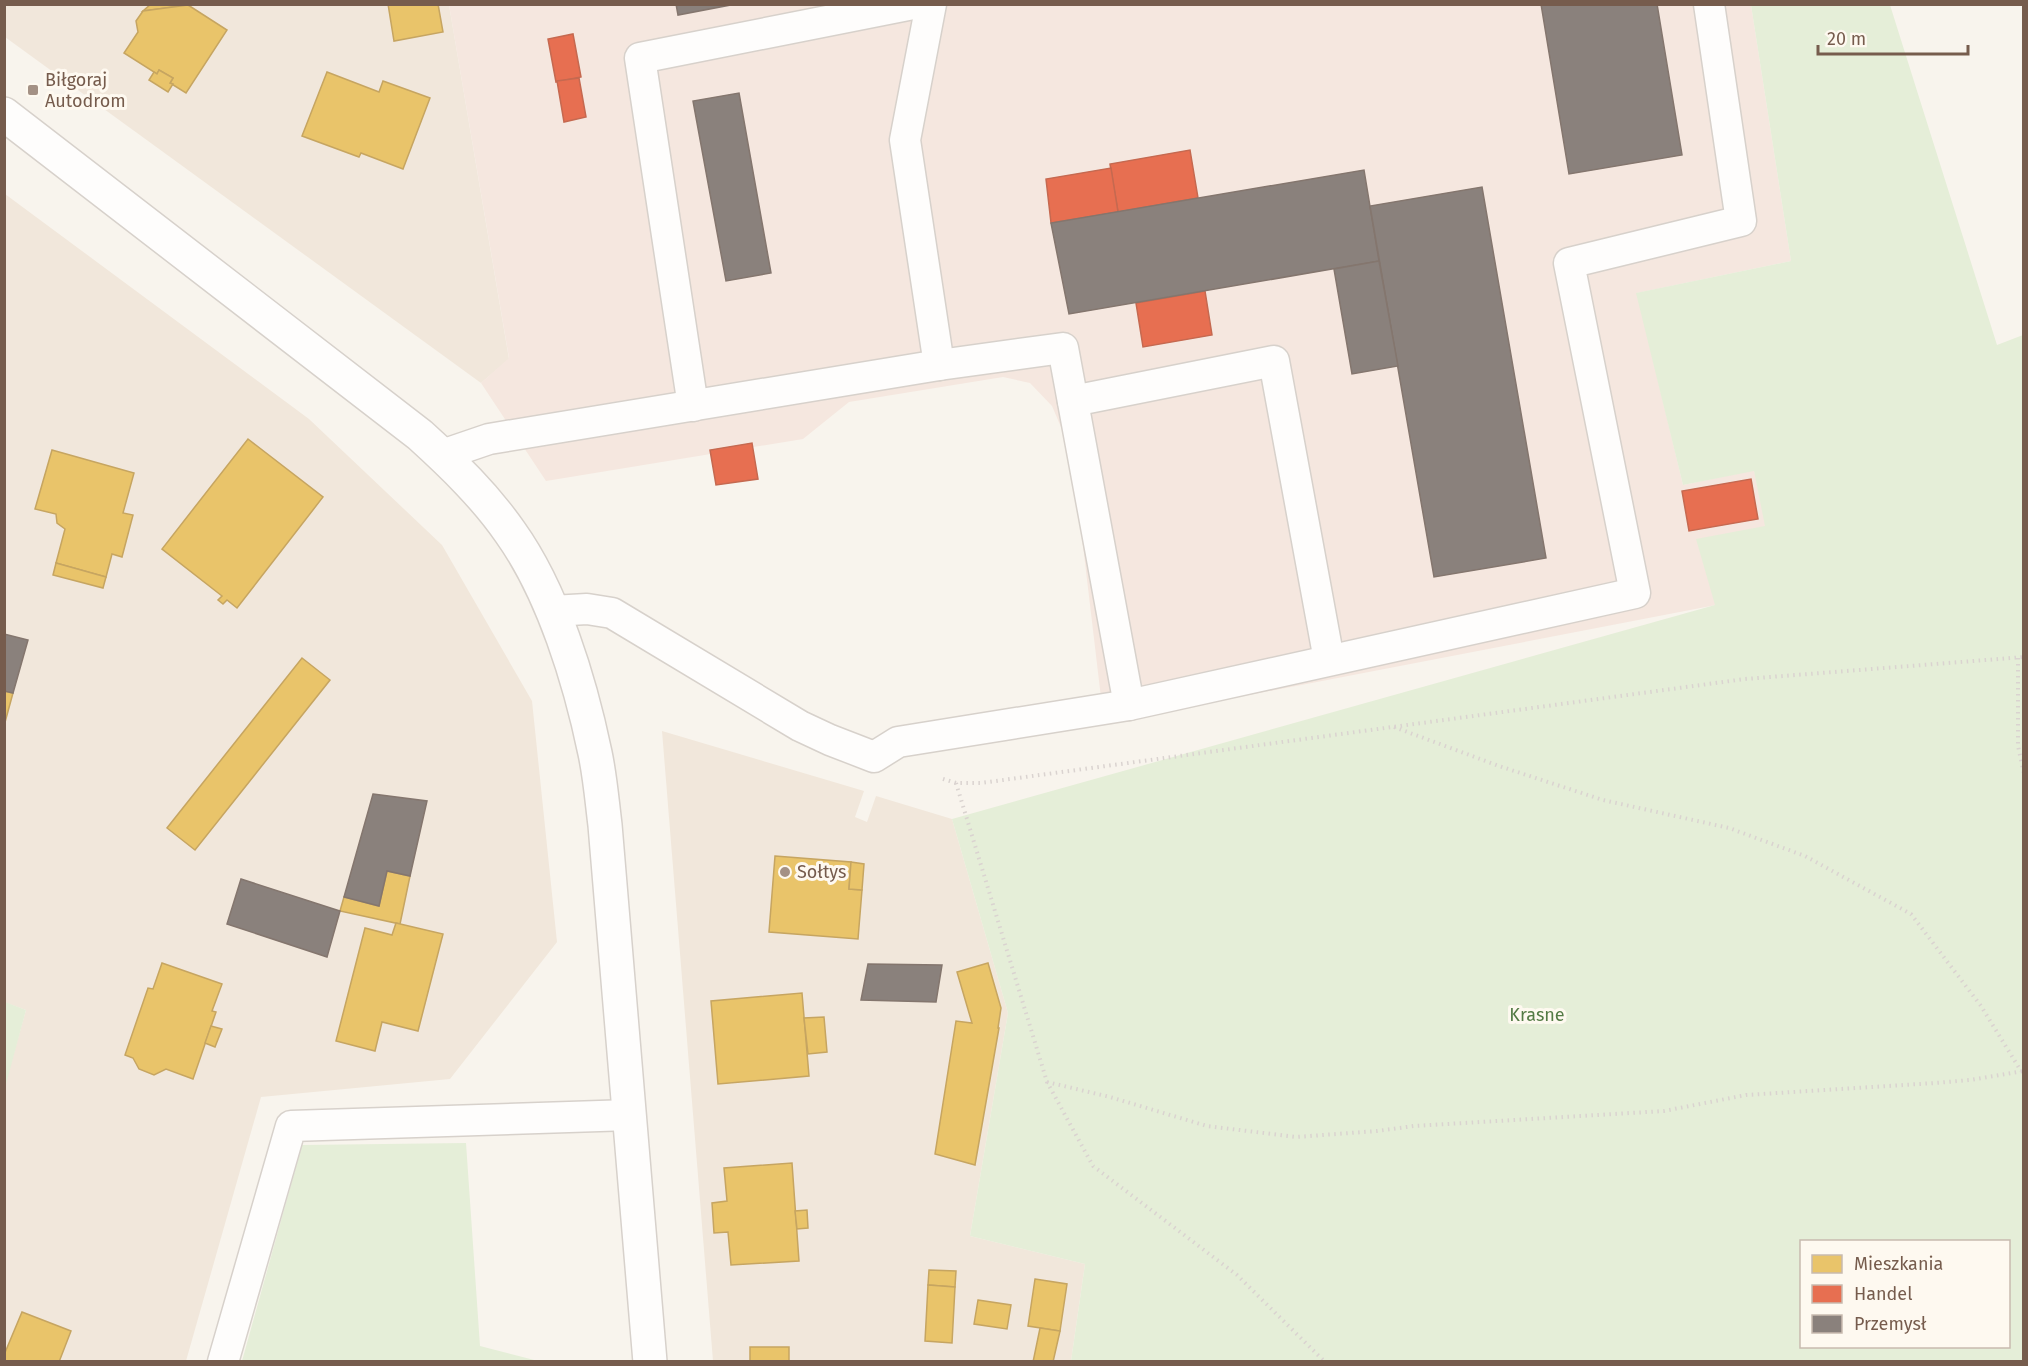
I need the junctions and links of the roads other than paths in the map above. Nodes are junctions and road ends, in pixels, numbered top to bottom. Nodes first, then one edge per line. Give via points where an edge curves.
1 (913, 4) edge
2 (932, 4) edge
3 (1709, 4) edge
4 (4, 114) edge
5 (939, 365) junction
6 (1073, 401) junction
7 (693, 406) junction
8 (442, 455) junction
9 (552, 611) junction
10 (1329, 660) junction
11 (1130, 705) junction
12 (630, 1115) junction
13 (223, 1362) edge
14 (650, 1362) edge

1 - 7 lane via 640,58
2 - 5 lane via 905,140
3 - 10 lane via 1741,221 1569,263 1635,593
4 - 8 street
5 - 6 lane via 1063,348
5 - 7 lane
6 - 10 lane via 1274,361
6 - 11 lane
7 - 8 lane via 489,439
8 - 9 street via 512,534
9 - 11 lane via 587,609 612,613 800,726 874,757 898,742
9 - 12 street via 571,662 595,754 605,825
10 - 11 lane
12 - 13 lane via 291,1126
12 - 14 street

